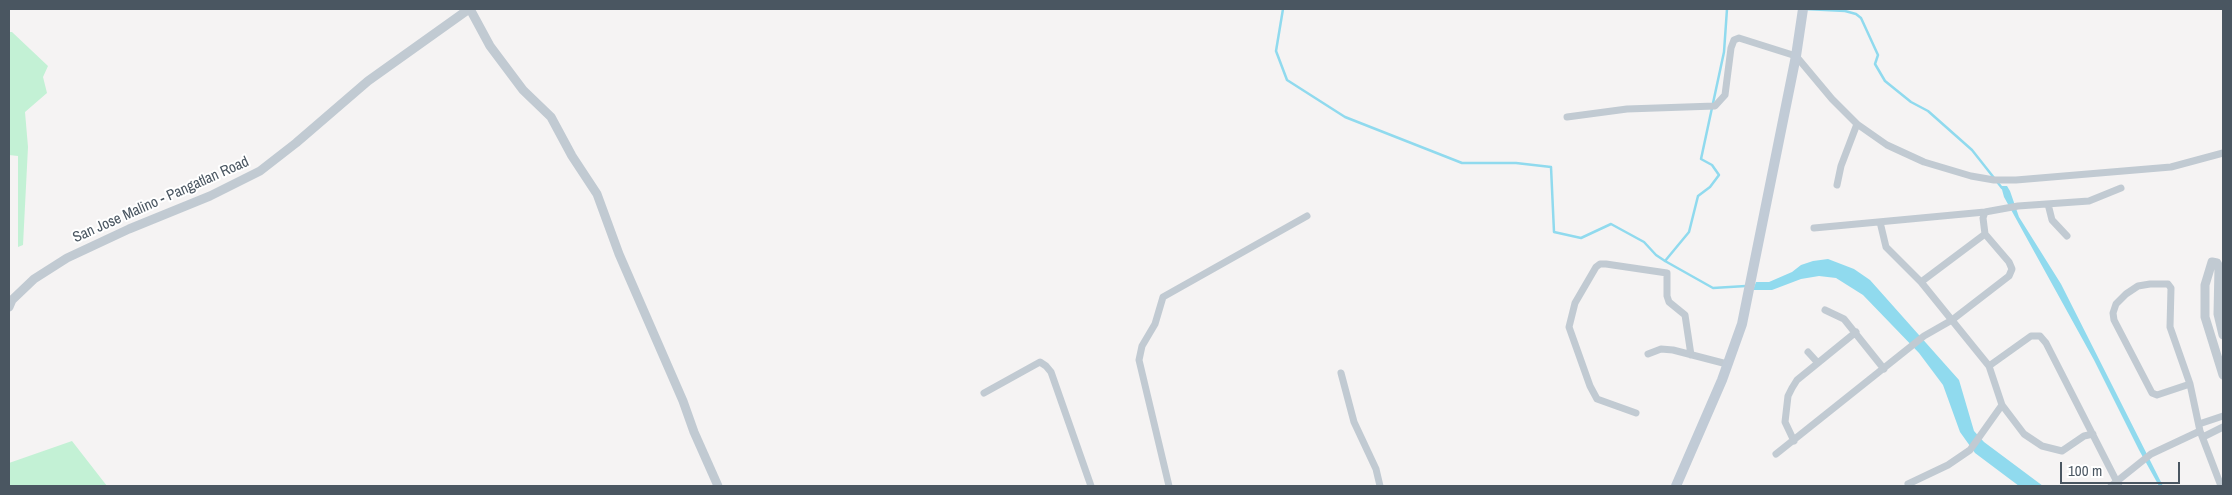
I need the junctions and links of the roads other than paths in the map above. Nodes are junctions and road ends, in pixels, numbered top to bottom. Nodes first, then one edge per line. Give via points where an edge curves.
1 (470, 9) edge
2 (1802, 11) edge
3 (1796, 56) junction
4 (1567, 117) dead end
5 (1857, 124) junction
6 (2223, 153) edge
7 (1837, 186) dead end
8 (2121, 188) dead end
9 (2048, 204) junction
10 (1985, 212) junction
11 (1306, 216) dead end
12 (1880, 222) junction
13 (1814, 228) dead end
14 (1985, 234) junction
15 (2067, 236) dead end
16 (1921, 282) junction
17 (9, 307) edge
18 (1825, 310) dead end
19 (1952, 320) junction
20 (1856, 332) junction
21 (2223, 335) edge
22 (1808, 352) dead end
23 (1648, 354) dead end
24 (1691, 355) junction
25 (1818, 363) junction
26 (1728, 364) junction
27 (1989, 366) junction
28 (1884, 369) junction
29 (1340, 373) dead end
30 (2223, 375) edge
31 (2190, 384) junction
32 (984, 392) dead end
33 (2002, 405) junction
34 (1636, 413) dead end
35 (2223, 416) edge
36 (2223, 427) edge
37 (2201, 430) junction
38 (2093, 434) junction
39 (1794, 441) junction
40 (1776, 454) dead end
41 (1908, 484) dead end
42 (2118, 484) edge
43 (718, 486) edge
44 (1091, 486) edge
45 (1169, 486) edge
46 (1380, 486) edge
47 (1676, 486) edge
48 (2111, 486) edge
49 (2220, 486) edge

1 - 17 street, San Jose Malino - Pangatlan Road via 368,81 260,171 67,258 34,279
1 - 43 street via 490,46 523,90 551,117 597,194 619,254
2 - 3 main road
3 - 4 street via 1739,38 1730,48 1725,95 1715,106 1627,108
3 - 5 street
3 - 26 main road via 1748,299
5 - 6 street via 1887,145 1924,162 1998,180 2170,167
5 - 7 street
8 - 9 street via 2096,200
9 - 10 street
9 - 15 street via 2052,220
10 - 12 street
10 - 14 street
11 - 45 street via 1163,297 1139,360
12 - 13 street
12 - 16 street via 1886,247
14 - 16 street
14 - 19 street via 2012,269 2009,276
16 - 19 street
18 - 20 street via 1844,319
19 - 27 street
19 - 28 street via 1924,336
20 - 25 street
20 - 28 street
21 - 30 street via 2218,314 2219,267 2217,262 2212,262 2205,285 2205,317
22 - 25 street
23 - 24 street via 1661,349
24 - 26 street
24 - 34 street via 1685,315 1669,302 1667,296 1667,272 1606,264 1596,268 1575,302 1569,327 1597,399
25 - 39 street via 1796,380 1788,396 1785,422
26 - 47 main road
27 - 33 street
27 - 38 street via 2031,336 2040,336
28 - 39 street
29 - 46 street via 1354,422 1376,469
31 - 31 street via 2170,327 2171,288 2168,284 2138,286 2116,304 2113,313 2152,393 2157,395
31 - 37 street
32 - 44 street via 1040,362 1046,366
33 - 38 street via 2024,434 2056,451 2068,449 2084,436
33 - 41 street via 1970,450 1948,465
35 - 37 street
36 - 37 street
37 - 42 street via 2151,454
37 - 49 street
38 - 42 street
39 - 40 street
42 - 48 street

